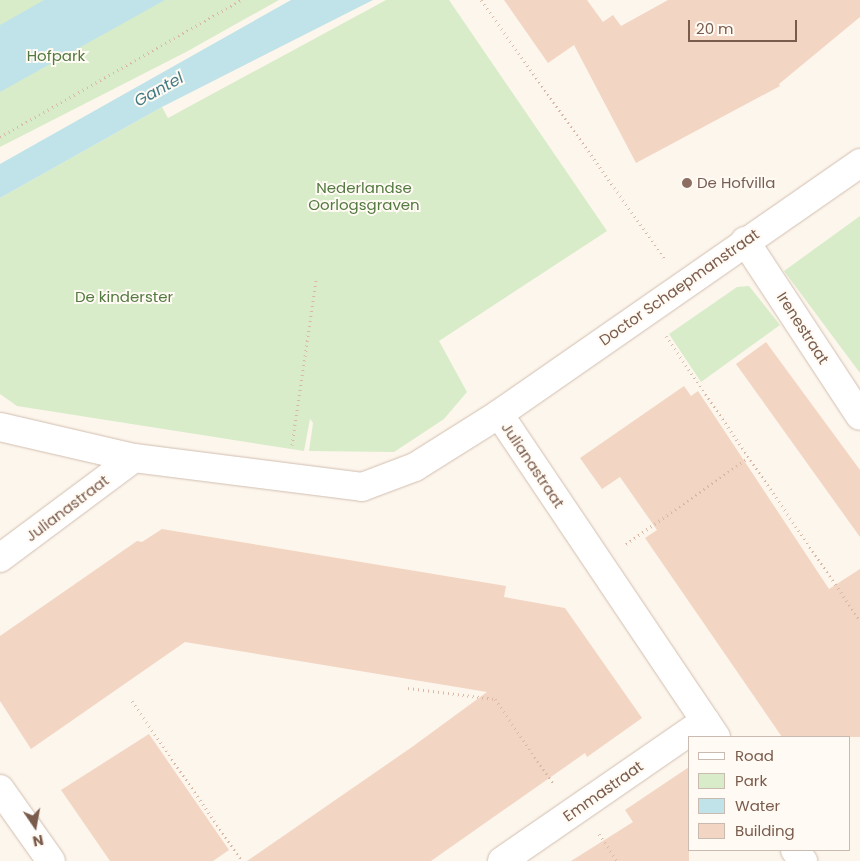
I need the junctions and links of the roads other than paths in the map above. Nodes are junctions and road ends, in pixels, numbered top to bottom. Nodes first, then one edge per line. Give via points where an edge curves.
1 (860, 163) edge
2 (745, 240) junction
3 (499, 414) junction
4 (860, 416) edge
5 (0, 427) edge
6 (134, 458) junction
7 (0, 558) edge
8 (710, 729) edge
9 (698, 736) edge
10 (688, 742) edge
11 (0, 789) edge
12 (51, 861) edge
13 (502, 861) edge

1 - 2 street, Doctor Schaepmanstraat
2 - 3 street, Doctor Schaepmanstraat
2 - 4 street, Irenestraat
3 - 6 street, Julianastraat via 415,466 362,487
3 - 8 street, Julianastraat
5 - 6 street, Julianastraat
6 - 7 street, Julianastraat
8 - 9 street, Emmastraat
10 - 13 street, Emmastraat via 573,812
11 - 12 street

